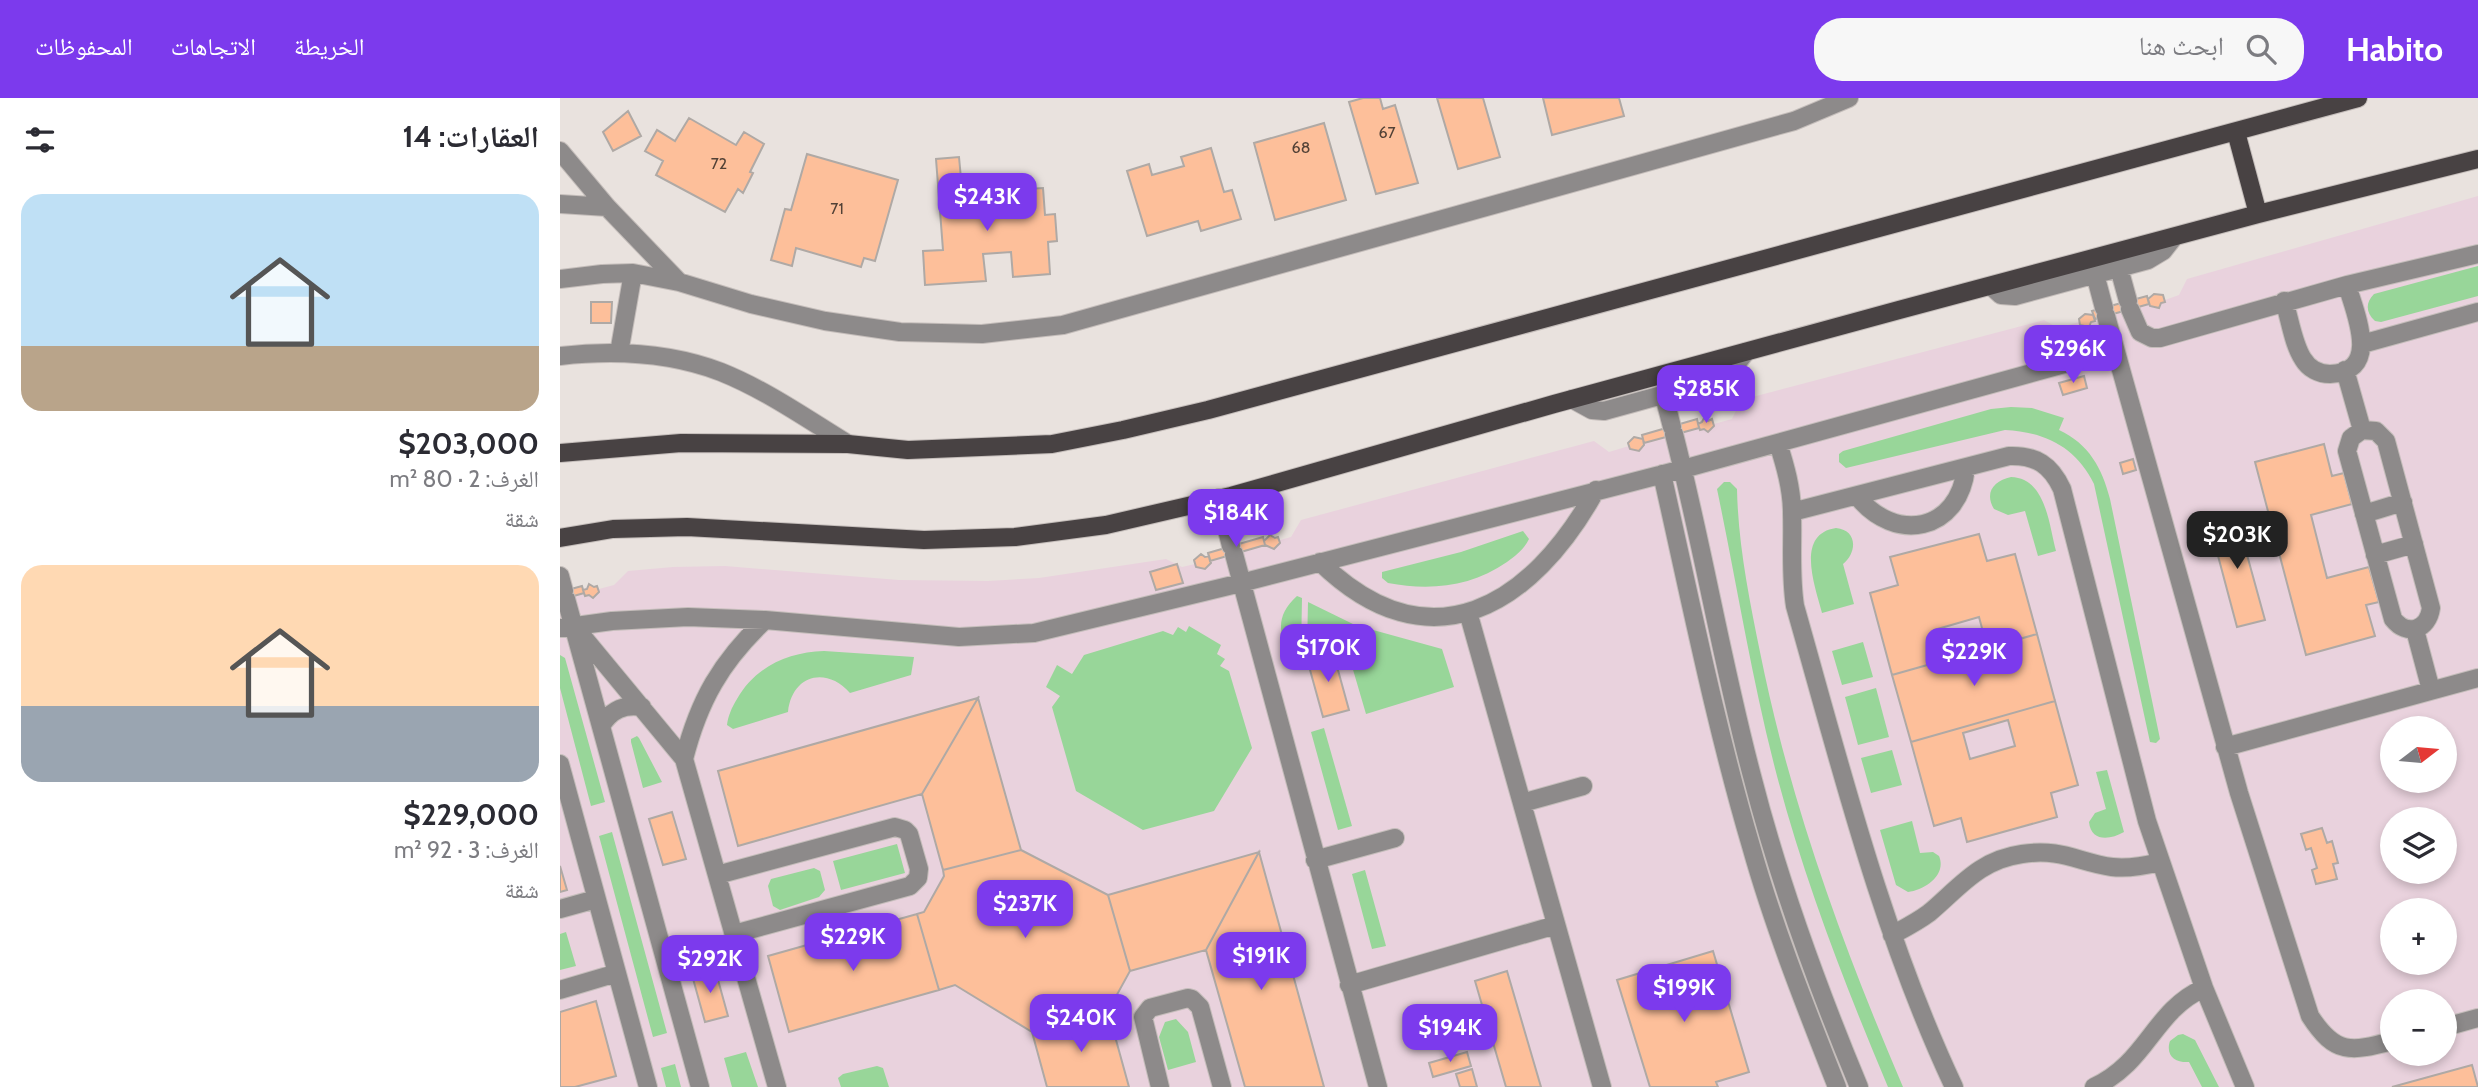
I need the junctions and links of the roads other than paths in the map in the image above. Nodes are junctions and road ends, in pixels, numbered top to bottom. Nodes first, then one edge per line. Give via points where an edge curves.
1 (1849, 98) edge
2 (2358, 98) edge
3 (2236, 132) junction
4 (560, 151) edge
5 (2478, 159) edge
6 (560, 204) edge
7 (607, 207) junction
8 (2258, 214) junction
9 (2174, 237) junction
10 (2478, 254) edge
11 (2119, 268) junction
12 (633, 273) junction
13 (2095, 274) junction
14 (560, 279) edge
15 (679, 282) junction
16 (2347, 285) junction
17 (1991, 286) junction
18 (2284, 302) junction
19 (2478, 312) edge
20 (2362, 344) junction
21 (2115, 350) junction
22 (1746, 352) junction
23 (619, 353) junction
24 (560, 356) edge
25 (2345, 370) junction
26 (1664, 396) junction
27 (1572, 399) junction
28 (2362, 430) junction
29 (1778, 443) junction
30 (848, 444) junction
31 (560, 453) edge
32 (1683, 468) junction
33 (1966, 468) junction
34 (1662, 474) junction
35 (1596, 491) junction
36 (1857, 496) junction
37 (1219, 498) junction
38 (2403, 502) junction
39 (1792, 512) junction
40 (2364, 514) junction
41 (560, 538) edge
42 (2414, 544) junction
43 (2375, 555) junction
44 (1320, 562) junction
45 (1241, 583) junction
46 (564, 588) edge
47 (1468, 612) junction
48 (765, 620) junction
49 (567, 627) edge
50 (2415, 630) junction
51 (2478, 677) edge
52 (2431, 690) junction
53 (642, 708) junction
54 (601, 726) junction
55 (2225, 747) junction
56 (684, 759) junction
57 (560, 764) edge
58 (1583, 786) dead end
59 (1522, 803) junction
60 (1395, 838) dead end
61 (1315, 860) junction
62 (2160, 862) junction
63 (717, 875) junction
64 (596, 899) junction
65 (560, 909) edge
66 (1556, 926) junction
67 (734, 934) junction
68 (1892, 935) junction
69 (617, 973) junction
70 (1349, 985) junction
71 (2204, 988) junction
72 (560, 990) edge
73 (2478, 1018) edge
74 (2457, 1024) edge
75 (2380, 1044) edge
76 (648, 1087) edge
77 (700, 1087) edge
78 (777, 1087) edge
79 (1160, 1087) edge
80 (1222, 1087) edge
81 (1378, 1087) edge
82 (1602, 1087) edge
83 (1837, 1087) edge
84 (1859, 1087) edge
85 (1954, 1087) edge
86 (2094, 1087) edge
87 (2245, 1087) edge

1 - 15 street via 1794,121 1063,325 982,334 900,332 776,310
2 - 3 main road
3 - 8 main road
3 - 30 main road via 1123,430 1052,444 980,448 908,450
4 - 7 street
5 - 8 main road
6 - 7 street
7 - 15 street
8 - 9 main road
9 - 11 street via 2156,257
9 - 17 main road
10 - 16 street
11 - 13 street
11 - 18 street via 2140,332 2152,338
12 - 14 street
12 - 15 street
12 - 23 street
13 - 17 street via 2015,296 2001,295
13 - 21 street
16 - 18 street
16 - 20 street
17 - 22 main road
18 - 25 street via 2307,365 2325,374
19 - 20 street
20 - 25 street via 2359,359
21 - 29 street
21 - 55 street
22 - 26 street via 1720,379
22 - 27 main road
23 - 24 street
23 - 30 street via 673,359 719,372 763,392
25 - 28 street
26 - 27 street via 1604,411
26 - 32 street
27 - 37 main road
28 - 38 street via 2376,431 2386,441
28 - 40 street via 2351,438 2347,451
29 - 32 street
29 - 39 street
30 - 31 main road via 681,443
32 - 34 street
32 - 84 street via 1735,709 1770,842
33 - 36 street
33 - 36 street via 1953,504 1921,525 1895,524 1873,513
33 - 62 street via 2023,456 2047,466 2062,489 2134,779
34 - 35 street
34 - 83 street via 1751,847
35 - 44 street
35 - 47 street via 1577,522 1532,575 1503,598
36 - 39 street
37 - 41 main road via 1106,525 1015,537 924,540 687,527 613,529
37 - 45 street
38 - 40 street
38 - 42 street
39 - 68 street via 1790,563 1795,606
40 - 43 street
42 - 43 street
42 - 50 street via 2431,608 2430,618
43 - 50 street via 2393,619 2406,630
44 - 45 street
44 - 47 street via 1357,594 1401,614 1435,617
45 - 48 street via 1017,635 926,635
45 - 61 street
46 - 49 street
47 - 59 street
48 - 49 street via 688,617
48 - 56 street via 742,643 705,697
49 - 53 street
49 - 54 street
50 - 52 street
51 - 52 street
52 - 55 street
53 - 54 street via 623,707 606,717
53 - 56 street
54 - 77 street
55 - 75 street via 2310,1016 2325,1037 2343,1048
56 - 63 street
57 - 64 street
58 - 59 street
59 - 66 street
60 - 61 street
61 - 70 street
62 - 68 street via 2114,867 2043,852 2003,858 1970,875 1927,915
62 - 71 street
63 - 67 street
63 - 67 street via 895,827 909,834 919,869 910,886
64 - 65 street
64 - 69 street
66 - 70 street
66 - 82 street
67 - 78 street
68 - 85 street
69 - 72 street
69 - 76 street
70 - 81 street
71 - 86 street via 2178,1003 2137,1056
71 - 87 street
73 - 74 street
79 - 80 street via 1143,1017 1150,1008 1188,998 1200,1007

